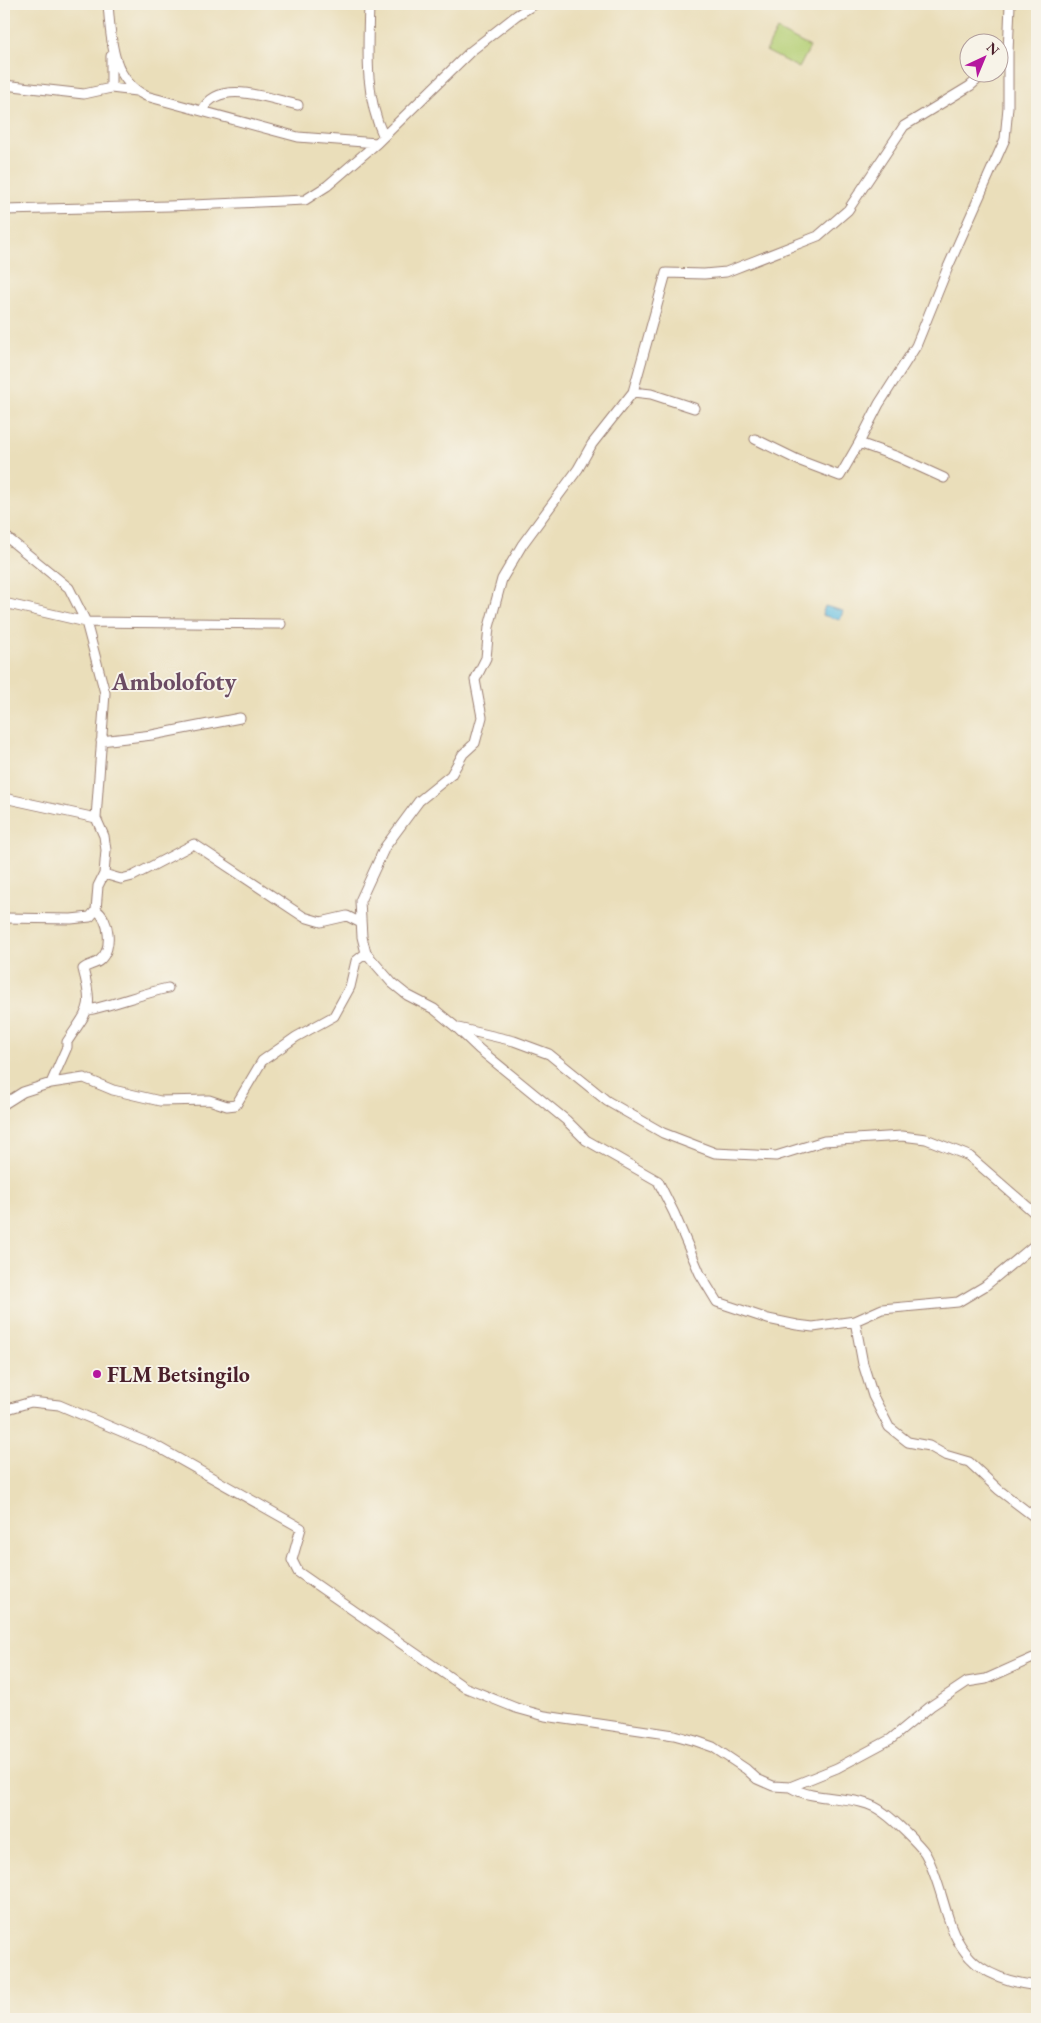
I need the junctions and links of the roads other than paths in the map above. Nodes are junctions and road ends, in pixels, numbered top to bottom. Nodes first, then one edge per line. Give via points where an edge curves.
1 (108, 4) edge
2 (369, 4) edge
3 (535, 4) edge
4 (1010, 4) edge
5 (111, 48) junction
6 (1008, 53) edge
7 (975, 82) edge
8 (1008, 82) edge
9 (4, 85) edge
10 (111, 88) junction
11 (136, 91) junction
12 (298, 105) dead end
13 (202, 111) junction
14 (380, 139) junction
15 (4, 210) edge
16 (633, 392) junction
17 (694, 408) dead end
18 (755, 439) dead end
19 (859, 443) junction
20 (944, 478) dead end
21 (4, 535) edge
22 (8, 541) edge
23 (4, 603) edge
24 (86, 622) junction
25 (281, 624) dead end
26 (240, 718) dead end
27 (101, 741) junction
28 (4, 798) edge
29 (96, 818) junction
30 (104, 874) junction
31 (96, 910) junction
32 (4, 918) edge
33 (361, 923) junction
34 (366, 953) junction
35 (168, 988) dead end
36 (89, 1010) junction
37 (457, 1028) junction
38 (50, 1084) junction
39 (4, 1104) edge
40 (1037, 1215) edge
41 (1037, 1243) edge
42 (855, 1321) junction
43 (4, 1410) edge
44 (1037, 1519) edge
45 (1033, 1658) dead end
46 (790, 1787) junction
47 (1037, 1986) edge

1 - 5 street
2 - 14 street via 368,79
3 - 14 street via 471,51
4 - 6 street
5 - 10 street
5 - 11 street via 125,79
7 - 16 street via 904,126 848,210 818,236 726,272 666,273
8 - 19 street via 1005,139 916,346 879,404
9 - 10 street via 84,94
10 - 11 street
11 - 13 street
12 - 13 street via 228,92 216,95
13 - 14 street via 298,137
14 - 15 street via 315,196 304,200
16 - 17 street via 651,394
16 - 33 street via 592,444 502,579 489,627 486,658 475,680 482,717 475,743 463,754 450,775 419,801 384,847 360,901
18 - 19 street via 840,476
19 - 20 street
21 - 22 street
22 - 24 street via 70,588
23 - 24 street
24 - 25 street
24 - 27 street via 105,693
26 - 27 street
27 - 29 street
28 - 29 street
29 - 30 street via 104,836
30 - 31 street via 98,886
30 - 33 street via 122,879 133,876 194,844 304,917 321,922 346,916
31 - 32 street via 90,917 71,919
31 - 36 street via 103,914 108,929 106,952 102,959 83,969 89,990
33 - 34 street
34 - 37 street via 392,983 434,1009
34 - 38 street via 356,961 350,987 334,1016 262,1061 236,1105 209,1100 160,1101 113,1090 84,1078
35 - 36 street
36 - 38 street via 67,1042
37 - 40 street via 514,1041 549,1054 607,1101 663,1133 715,1153 776,1156 824,1141 902,1136 926,1139 970,1156
37 - 42 street via 586,1140 658,1181 700,1274 717,1302 797,1325 813,1327
38 - 39 street via 23,1092
41 - 42 street via 985,1286 958,1302 882,1309
42 - 44 street via 872,1396 889,1427 908,1442 929,1446 945,1455 970,1462 999,1490
43 - 46 street via 31,1402 59,1405 156,1446 301,1528 292,1560 298,1572 464,1687 545,1716 696,1741 713,1747 764,1783
45 - 46 street via 986,1678 967,1682 891,1739 837,1768
46 - 47 street via 818,1798 856,1801 884,1812 925,1853 957,1941 976,1966 1016,1983

